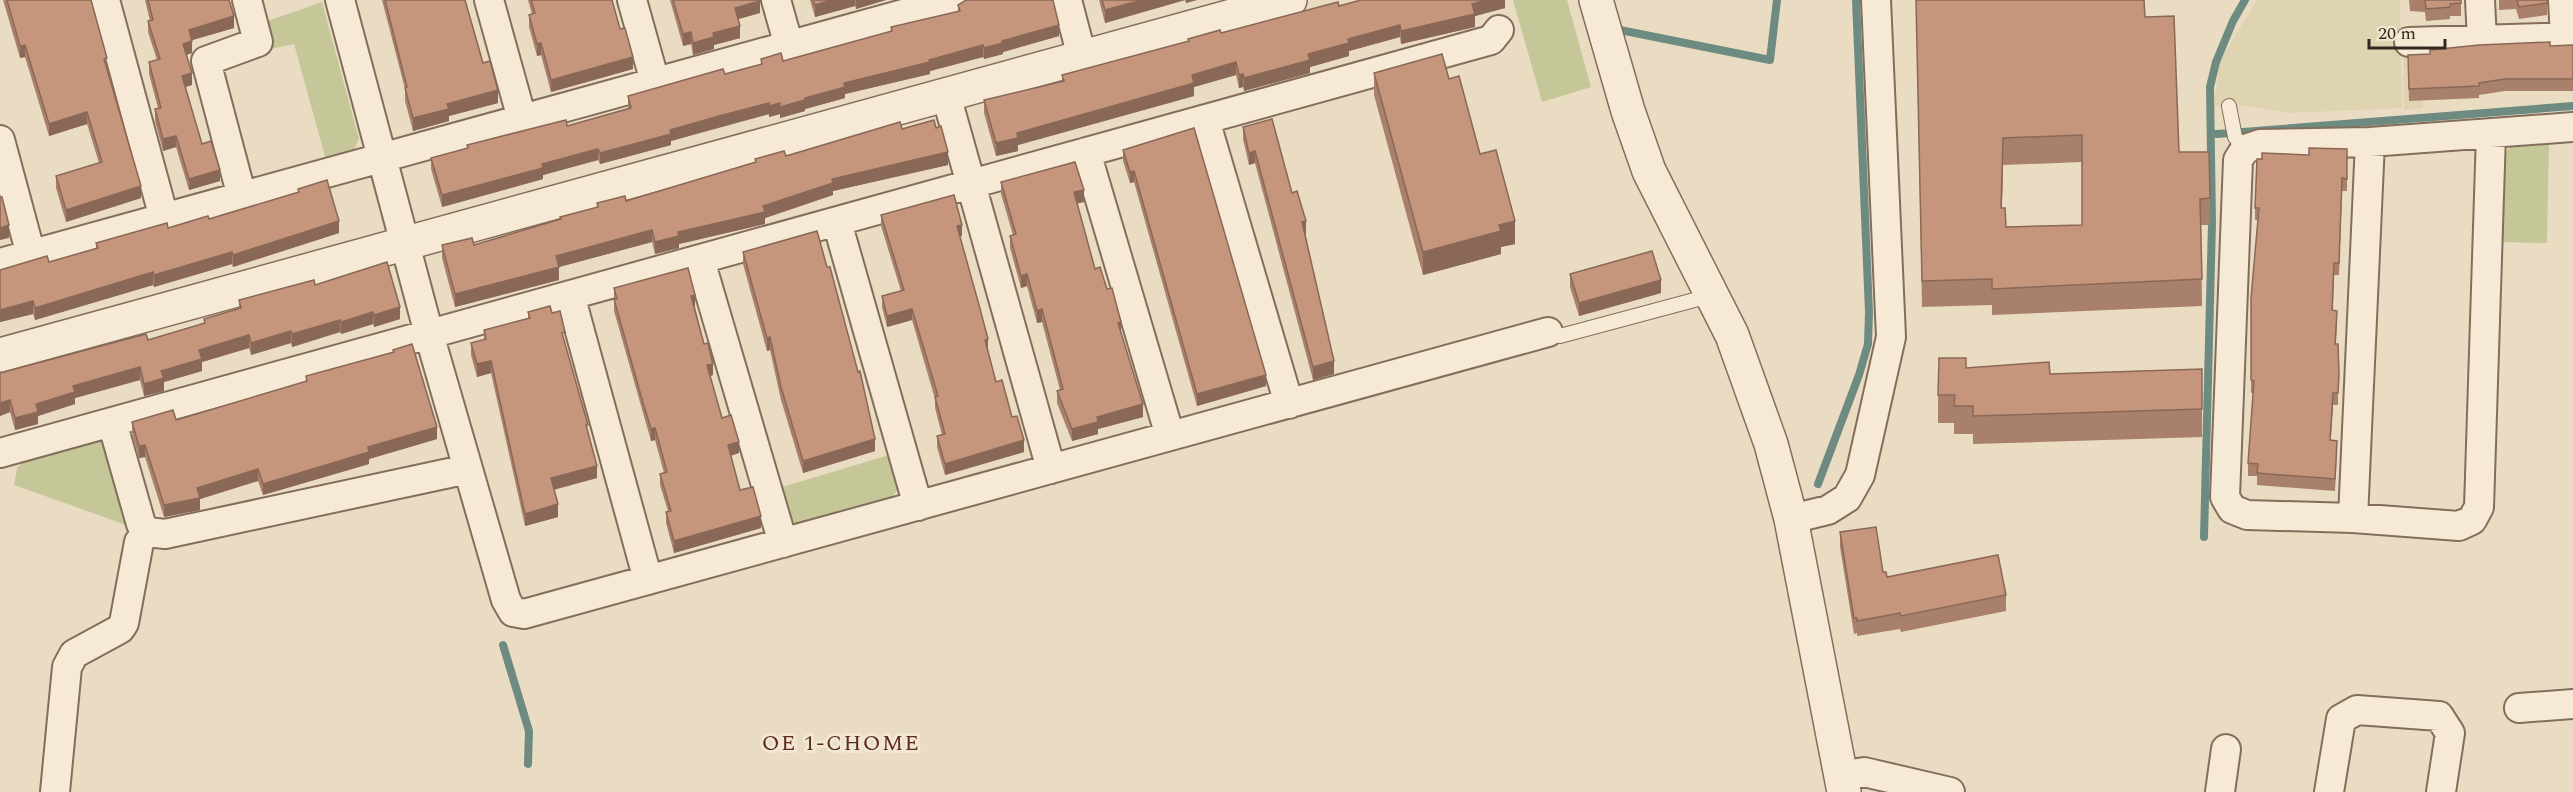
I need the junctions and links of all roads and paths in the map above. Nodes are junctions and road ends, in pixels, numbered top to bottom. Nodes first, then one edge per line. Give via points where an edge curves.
1 (105, 0) edge
2 (246, 0) edge
3 (340, 0) edge
4 (489, 0) edge
5 (632, 0) edge
6 (776, 0) edge
7 (954, 0) edge
8 (1066, 0) edge
9 (1290, 0) edge
10 (1596, 0) edge
11 (1876, 0) edge
12 (2480, 0) edge
13 (2564, 0) edge
14 (922, 4) edge
15 (1499, 30) dead end
16 (2569, 37) edge
17 (2482, 40) junction
18 (2409, 42) dead end
19 (789, 46) junction
20 (1082, 57) junction
21 (655, 82) junction
22 (946, 95) junction
23 (2229, 106) dead end
24 (522, 119) junction
25 (1205, 120) junction
26 (2573, 127) edge
27 (2492, 134) junction
28 (2238, 137) junction
29 (0, 140) edge
30 (2370, 142) junction
31 (1086, 152) junction
32 (383, 158) junction
33 (970, 184) junction
34 (242, 197) junction
35 (164, 218) junction
36 (837, 222) junction
37 (406, 244) junction
38 (31, 255) junction
39 (700, 260) junction
40 (0, 263) edge
41 (1713, 295) junction
42 (570, 296) junction
43 (1548, 332) joint
44 (429, 334) junction
45 (0, 355) edge
46 (1288, 404) junction
47 (112, 422) junction
48 (1170, 436) junction
49 (1, 458) edge
50 (468, 469) junction
51 (1051, 469) junction
52 (918, 506) junction
53 (2353, 518) junction
54 (1791, 519) junction
55 (147, 532) junction
56 (783, 543) junction
57 (648, 580) junction
58 (2573, 704) edge
59 (2519, 708) dead end
60 (2226, 749) dead end
61 (1843, 784) edge
62 (55, 792) edge
63 (1950, 792) edge
64 (2220, 792) edge
65 (2329, 792) edge
66 (2441, 792) edge

1 - 35 street
2 - 34 street via 258,42 206,61
3 - 32 street
4 - 24 street
5 - 21 street
6 - 19 street
7 - 14 street
8 - 20 street
9 - 20 street
10 - 41 street via 1649,171
11 - 54 street via 1891,337 1860,475 1847,498 1838,504
12 - 17 street
13 - 16 street
14 - 19 street
15 - 25 street via 1491,40
16 - 17 street
17 - 18 street
19 - 21 street
20 - 22 street
21 - 24 street
22 - 33 street
22 - 37 street
23 - 28 lane
24 - 32 street
25 - 31 street
25 - 46 street
26 - 27 street
27 - 30 street
27 - 53 street via 2479,507 2472,520 2459,526
28 - 30 street via 2260,144
28 - 53 street via 2225,497 2232,509 2247,515
29 - 38 street
30 - 53 street
31 - 33 street
31 - 48 street
32 - 34 street
32 - 37 street
33 - 36 street
33 - 51 street
34 - 35 street
35 - 38 street
36 - 39 street
36 - 52 street
37 - 44 street
37 - 45 street
38 - 40 street
39 - 42 street
39 - 56 street
41 - 43 lane via 1560,336
41 - 54 street via 1753,391
42 - 44 street
42 - 57 street
43 - 46 street
44 - 47 street
44 - 50 street
46 - 48 street
47 - 49 street
47 - 55 street via 141,524
48 - 51 street
50 - 55 street via 165,534
50 - 57 street via 506,600 513,612 524,614
51 - 52 street
52 - 56 street
54 - 61 street
55 - 62 street via 139,542 124,623 74,654 67,667
56 - 57 street
58 - 59 street
60 - 64 street
61 - 63 street via 1864,772
65 - 66 street via 2341,719 2357,710 2439,716 2450,733

